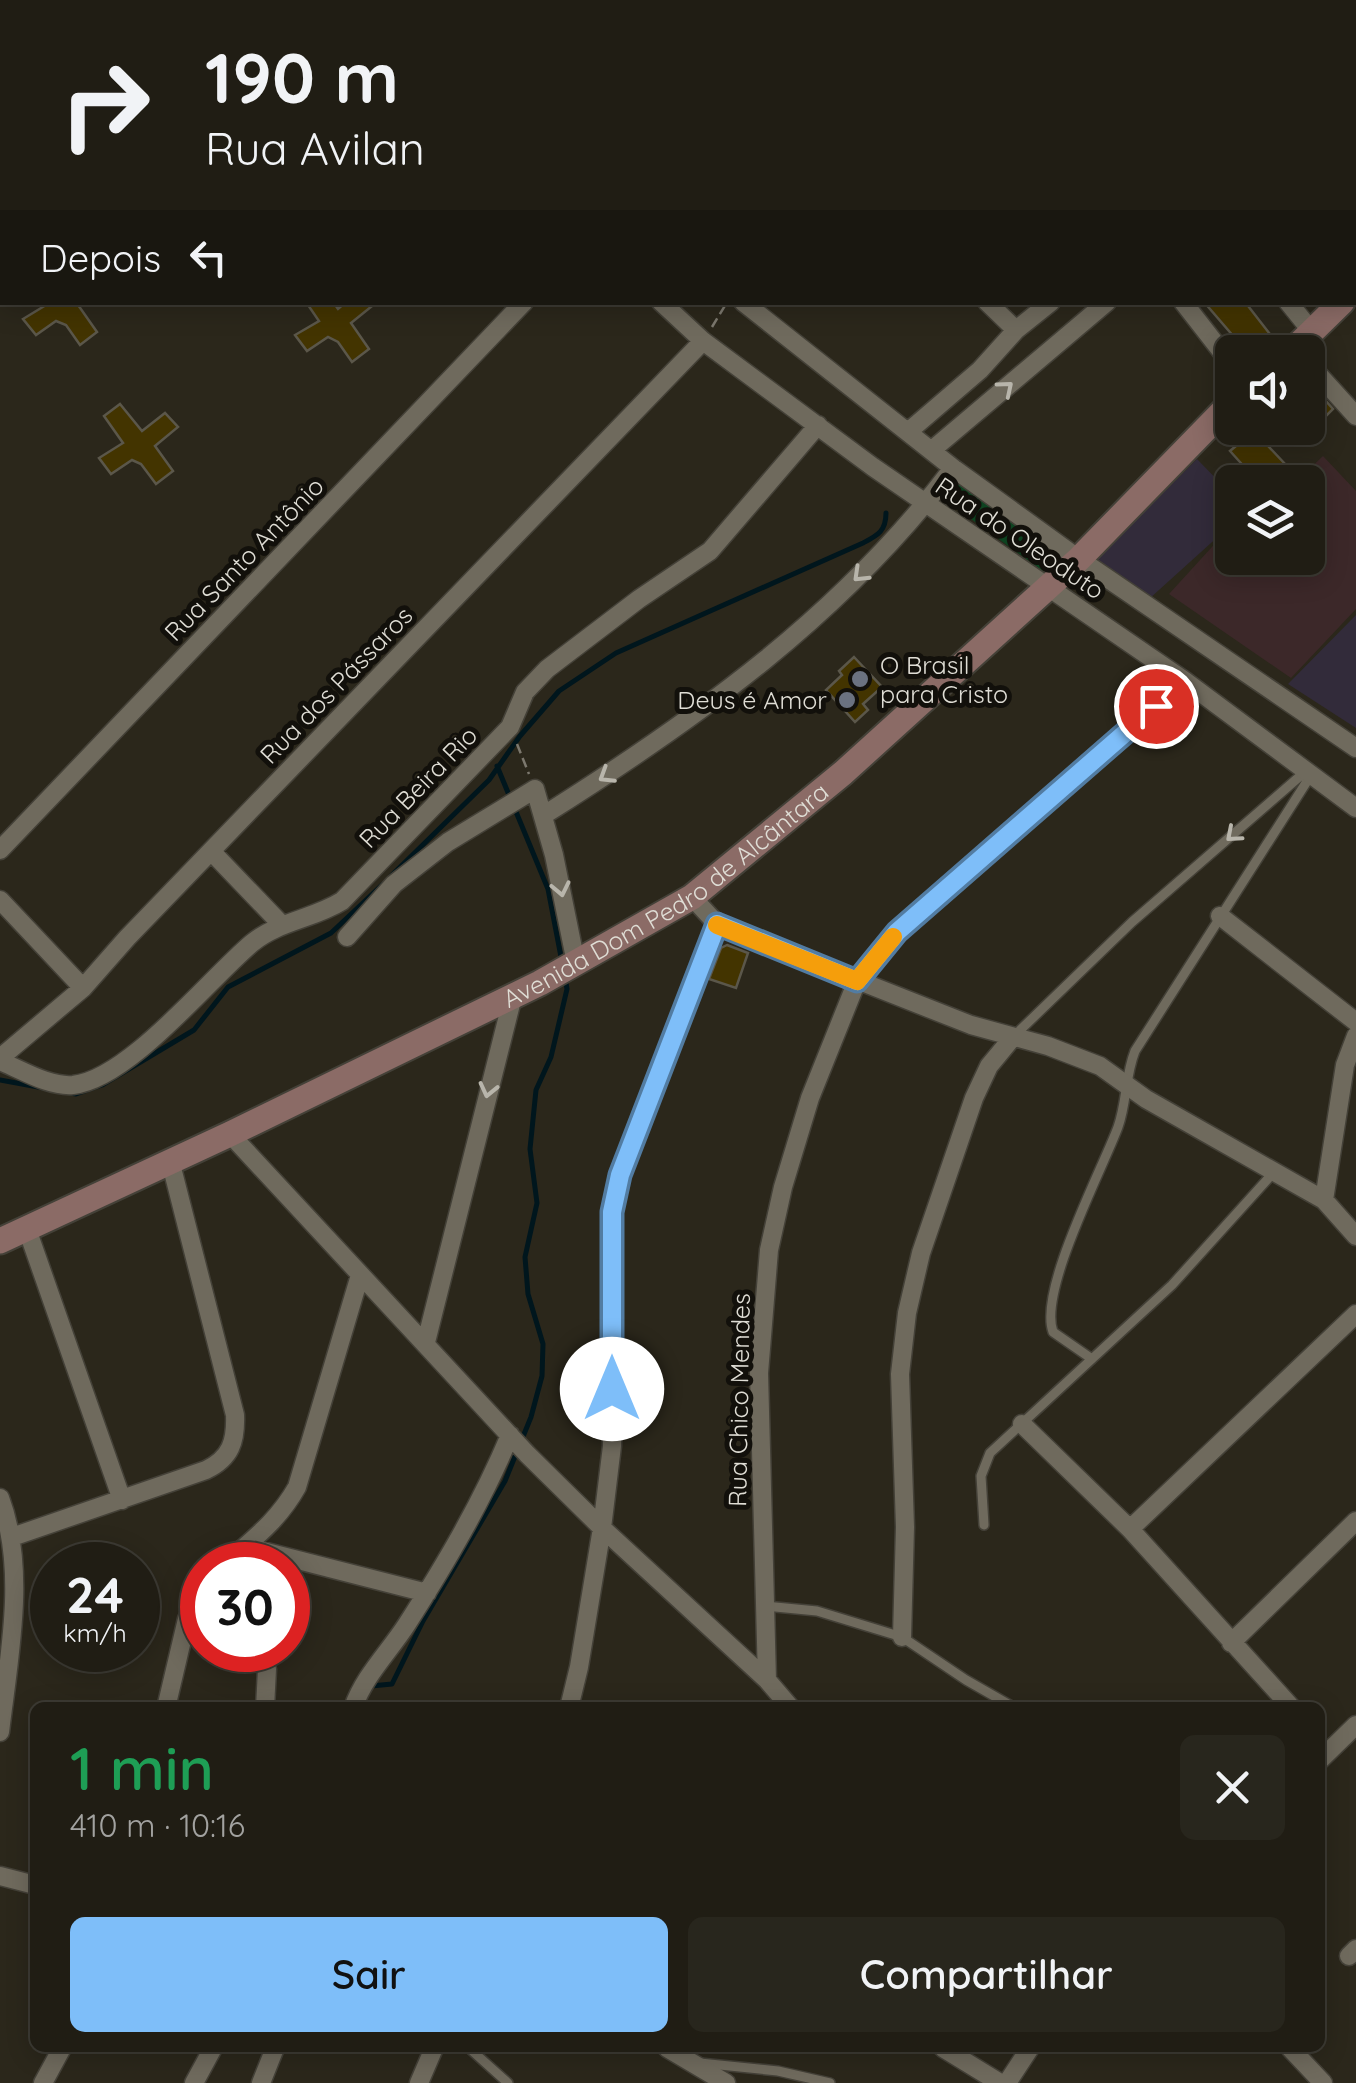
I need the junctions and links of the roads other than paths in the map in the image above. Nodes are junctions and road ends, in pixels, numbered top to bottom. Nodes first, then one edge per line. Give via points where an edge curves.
1 (521, 305) edge
2 (664, 305) edge
3 (748, 305) edge
4 (990, 305) edge
5 (1048, 305) edge
6 (1103, 305) edge
7 (1185, 305) edge
8 (1289, 305) edge
9 (1339, 305) edge
10 (1016, 330) junction
11 (1297, 335) edge
12 (1314, 335) edge
13 (703, 340) junction
14 (1215, 343) edge
15 (1325, 379) edge
16 (1356, 416) edge
17 (1215, 419) edge
18 (818, 425) junction
19 (909, 432) junction
20 (932, 450) junction
21 (953, 468) junction
22 (926, 504) junction
23 (1079, 559) junction
24 (1048, 586) junction
25 (1184, 680) junction
26 (1356, 748) edge
27 (1308, 773) junction
28 (1356, 808) edge
29 (544, 815) junction
30 (0, 850) edge
31 (211, 851) junction
32 (692, 897) junction
33 (0, 900) edge
34 (1220, 916) junction
35 (717, 924) junction
36 (282, 925) junction
37 (347, 937) dead end
38 (571, 966) junction
39 (857, 981) junction
40 (83, 988) junction
41 (514, 996) junction
42 (1356, 1022) edge
43 (1013, 1036) junction
44 (1356, 1036) edge
45 (0, 1059) edge
46 (1126, 1086) junction
47 (230, 1134) junction
48 (170, 1160) junction
49 (1276, 1170) junction
50 (1324, 1200) junction
51 (1353, 1228) edge
52 (28, 1229) junction
53 (0, 1241) edge
54 (360, 1276) junction
55 (1356, 1314) edge
56 (426, 1342) junction
57 (1092, 1358) junction
58 (1022, 1424) junction
59 (517, 1443) junction
60 (0, 1498) edge
61 (122, 1500) junction
62 (1356, 1521) edge
63 (984, 1525) dead end
64 (602, 1528) junction
65 (1130, 1529) junction
66 (12, 1537) junction
67 (252, 1542) edge
68 (310, 1563) edge
69 (427, 1593) junction
70 (765, 1606) junction
71 (902, 1637) junction
72 (1231, 1643) junction
73 (180, 1646) edge
74 (4, 1669) edge
75 (267, 1672) edge
76 (767, 1680) junction
77 (167, 1702) edge
78 (265, 1702) edge
79 (356, 1702) edge
80 (570, 1702) edge
81 (786, 1702) edge
82 (1004, 1702) edge
83 (1286, 1702) edge
84 (1356, 1725) edge
85 (0, 1732) edge
86 (1325, 1748) edge
87 (0, 1876) edge
88 (30, 1885) edge
89 (60, 2052) edge
90 (211, 2052) edge
91 (273, 2052) edge
92 (432, 2052) edge
93 (473, 2052) edge
94 (674, 2052) edge
95 (950, 2052) edge
96 (1027, 2052) edge
97 (1294, 2052) edge
98 (692, 2062) junction
99 (42, 2083) edge
100 (194, 2083) edge
101 (261, 2083) edge
102 (419, 2083) edge
103 (508, 2083) edge
104 (726, 2083) edge
105 (830, 2083) edge
106 (1004, 2083) edge
107 (1324, 2083) edge

1 - 30 street, Rua Santo Antônio
2 - 13 street, Rua do Oleoduto
3 - 19 street, Rua do Oleoduto
4 - 10 street
5 - 10 street
20 -> 6 street
7 - 14 street
8 - 11 street
9 - 12 street
10 - 19 street
13 - 18 street, Rua do Oleoduto
13 - 31 street, Rua dos Pássaros
15 - 16 street
17 - 23 street, Avenida Dom Pedro de Alcântara
18 - 22 street, Rua do Oleoduto
18 - 36 street, Rua Beira Rio via 710,551 547,668 525,692 510,727 342,901
19 - 20 street, Rua do Oleoduto
20 - 21 street, Rua do Oleoduto
21 - 22 street
21 - 23 street, Rua do Oleoduto
22 - 24 street, Rua do Oleoduto
22 -> 29 street via 862,575 723,696
23 - 24 street, Avenida Dom Pedro de Alcântara
23 - 26 street, Rua do Oleoduto
24 - 25 street, Rua do Oleoduto
24 - 32 street, Avenida Dom Pedro de Alcântara via 843,773
25 - 27 street, Rua do Oleoduto
25 - 39 street, Rua Chico Mendes via 897,932
27 - 28 street, Rua do Oleoduto
27 - 34 lane
27 -> 43 lane via 1132,922
29 - 37 street via 531,788 394,884
29 -> 38 street
31 - 36 street
31 - 40 street, Rua dos Pássaros
32 - 35 street
32 - 38 street, Avenida Dom Pedro de Alcântara
33 - 40 street
34 - 42 street
34 - 46 lane via 1134,1051
35 - 39 street
35 - 64 street via 620,1175 612,1212 612,1446
36 - 45 street, Rua Beira Rio via 254,942 176,1019 88,1082 50,1082
38 - 41 street, Avenida Dom Pedro de Alcântara
39 - 43 street
39 - 70 street, Rua Chico Mendes via 810,1098 770,1250 759,1374
40 - 45 street, Rua dos Pássaros
41 - 47 street, Avenida Dom Pedro de Alcântara
41 -> 56 street
43 - 46 street via 1100,1066
43 - 71 street via 974,1098 906,1312 900,1374
44 - 50 street via 1345,1065
46 - 49 street
46 - 57 lane via 1118,1126 1057,1280 1050,1318 1053,1332
47 - 48 street, Avenida Dom Pedro de Alcântara
47 - 54 street
48 - 52 street, Avenida Dom Pedro de Alcântara
48 - 61 street via 236,1433 221,1463
49 - 50 street
49 - 57 lane via 1172,1285
50 - 51 street
52 - 53 street, Avenida Dom Pedro de Alcântara
52 - 61 street
54 - 56 street
54 - 67 street via 297,1487
55 - 65 street
56 - 59 street
57 - 58 lane
58 - 63 lane via 984,1463
58 - 65 street
59 - 64 street
59 - 69 street
60 - 66 street
61 - 66 street
62 - 72 street
64 - 76 street
64 - 80 street
65 - 72 street
66 - 74 street
68 - 69 street
69 - 79 street
70 - 71 lane via 817,1611
70 - 76 street, Rua Chico Mendes
71 - 82 lane
72 - 83 street
73 - 77 street
74 - 85 street
75 - 78 street
76 - 81 street
84 - 86 street
87 - 88 street
89 - 99 street
90 - 100 street
91 - 101 street
92 - 102 street
93 - 103 lane
94 - 98 street
95 - 106 street
96 - 106 street
97 - 107 street
98 - 104 street
98 - 105 lane

